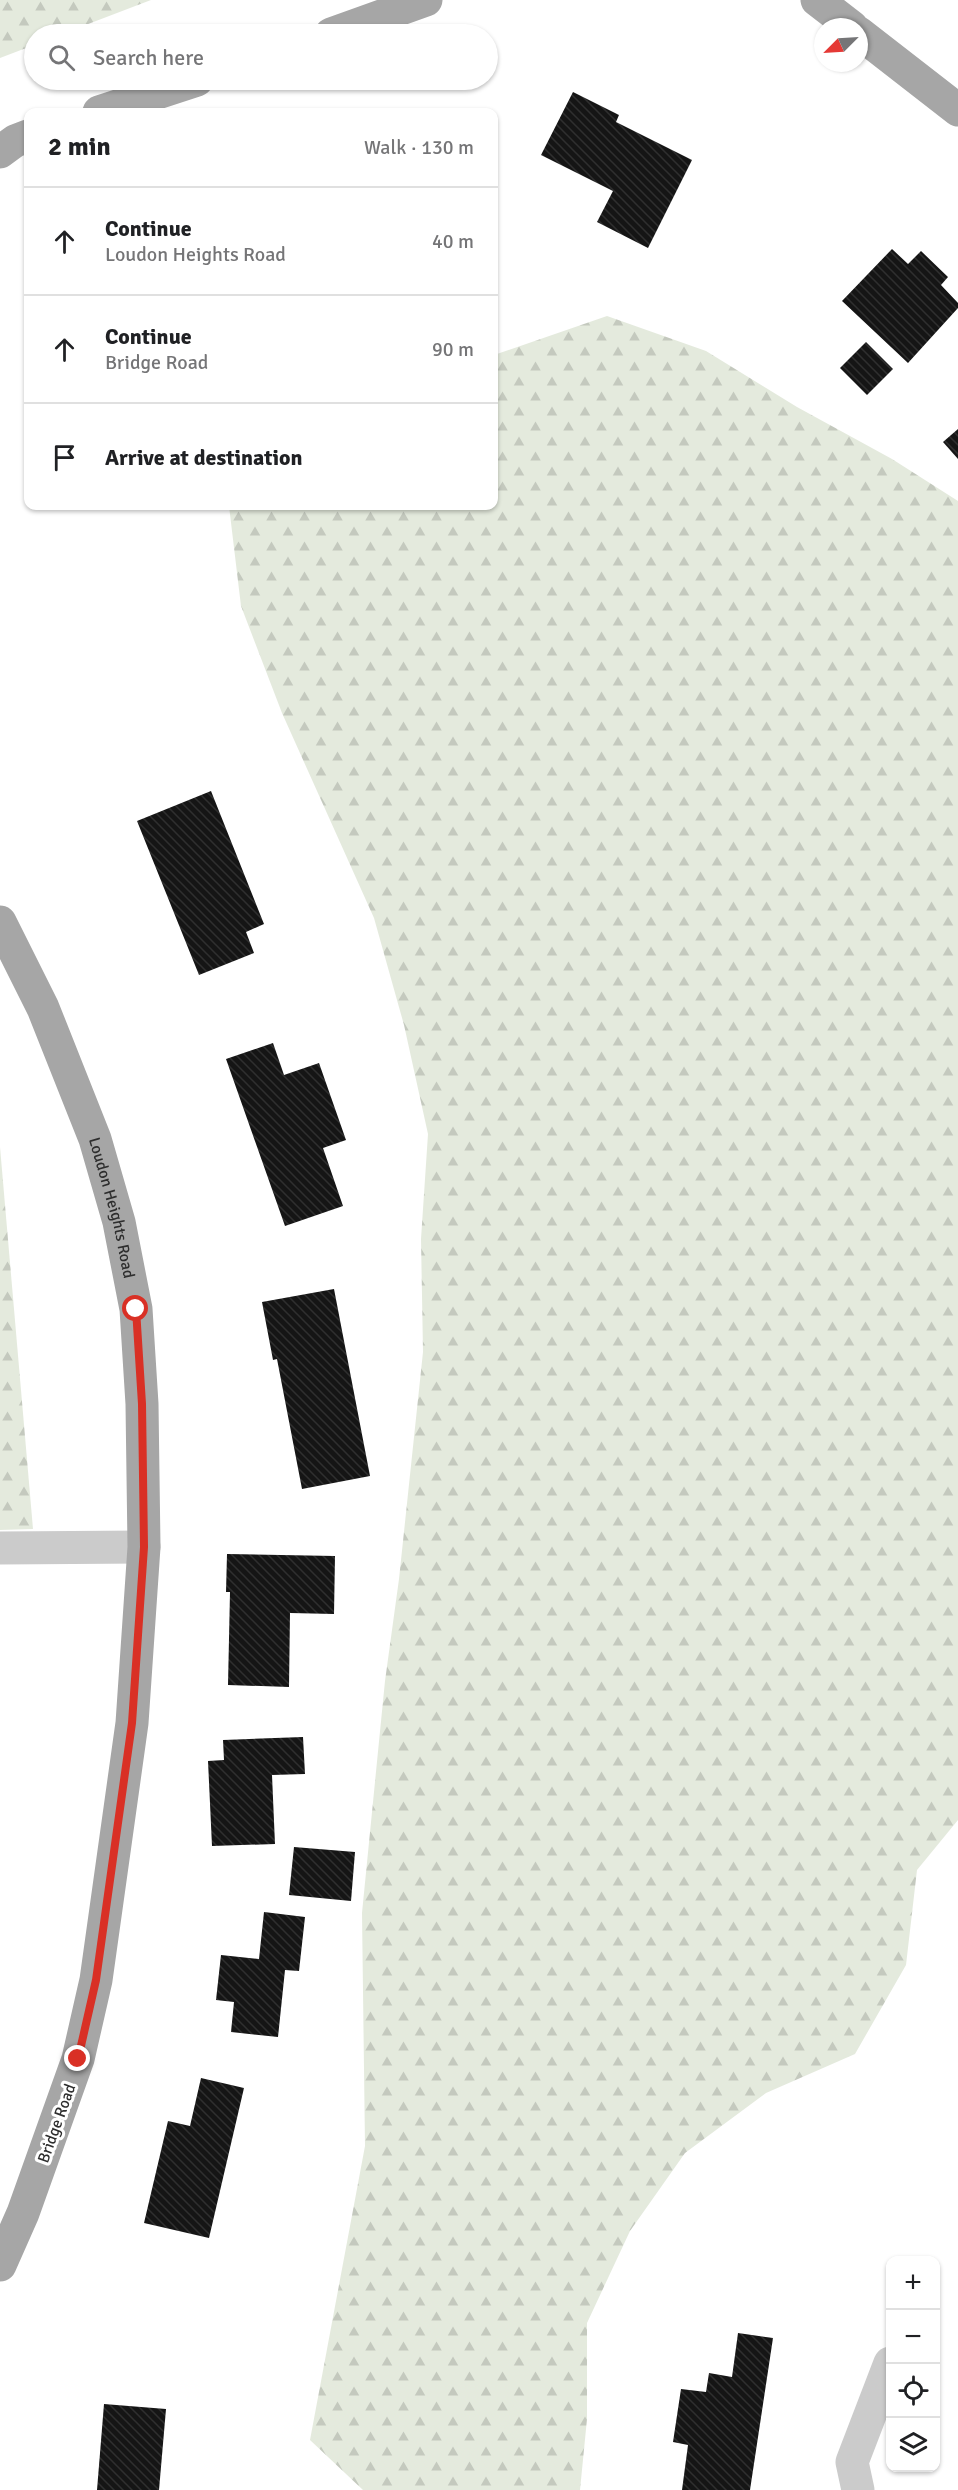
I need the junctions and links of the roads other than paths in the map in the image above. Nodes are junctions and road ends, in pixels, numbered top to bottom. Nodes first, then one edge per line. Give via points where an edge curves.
1 (426, 0) edge
2 (817, 0) edge
3 (840, 18) edge
4 (359, 24) edge
5 (868, 40) edge
6 (166, 90) edge
7 (111, 108) edge
8 (958, 110) edge
9 (24, 138) edge
10 (0, 152) edge
11 (0, 922) edge
12 (144, 1547) junction
13 (0, 1548) edge
14 (0, 2265) edge
15 (891, 2364) edge
16 (858, 2490) edge

1 - 4 main road
2 - 3 main road
5 - 8 main road
6 - 7 main road
9 - 10 main road
11 - 12 main road, Loudon Heights Road via 43,1008 95,1139 119,1222 136,1309
12 - 13 street
12 - 14 main road, Bridge Road via 132,1723 96,1980 78,2059 23,2213
15 - 16 street via 852,2462

